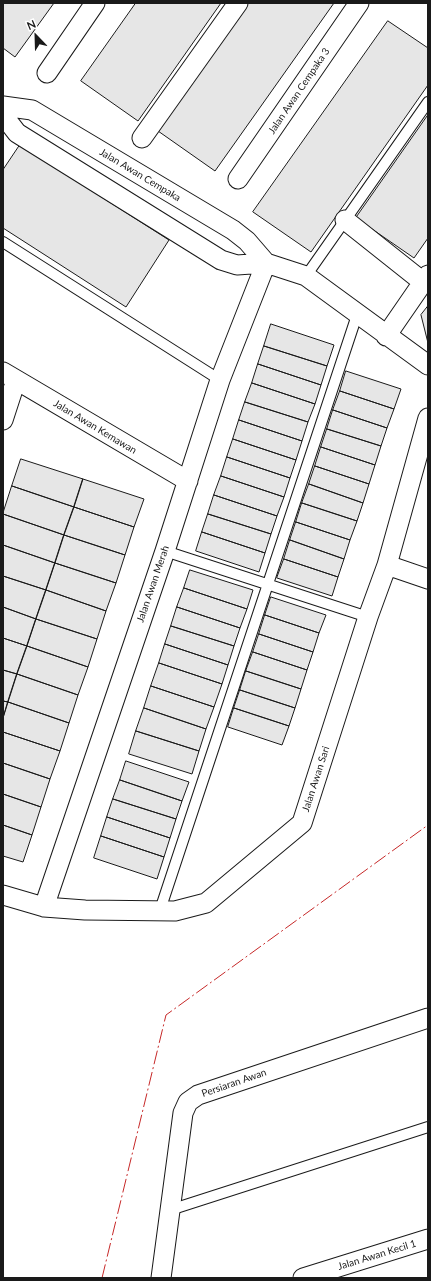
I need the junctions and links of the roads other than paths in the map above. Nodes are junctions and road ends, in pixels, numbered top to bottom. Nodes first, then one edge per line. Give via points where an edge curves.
1 (96, 3) edge
2 (238, 3) edge
3 (359, 3) edge
4 (47, 73) dead end
5 (428, 102) edge
6 (3, 106) edge
7 (3, 115) edge
8 (142, 138) dead end
9 (238, 179) dead end
10 (345, 220) junction
11 (3, 242) edge
12 (266, 263) junction
13 (306, 276) junction
14 (426, 278) edge
15 (357, 315) junction
16 (386, 336) junction
17 (428, 365) edge
18 (9, 376) edge
19 (220, 380) junction
20 (428, 418) edge
21 (3, 420) edge
22 (188, 481) junction
23 (165, 551) junction
24 (387, 566) junction
25 (428, 580) edge
26 (268, 584) junction
27 (368, 617) junction
28 (3, 895) edge
29 (44, 907) junction
30 (160, 910) junction
31 (428, 1018) edge
32 (428, 1127) edge
33 (170, 1210) junction
34 (428, 1239) edge
35 (161, 1278) edge
36 (303, 1278) edge

1 - 4 street
2 - 8 street
3 - 9 street, Jalan Awan Cempaka 3
5 - 10 lane
6 - 12 street, Jalan Awan Cempaka via 32,110 233,230 247,241
7 - 12 street via 17,133 221,260 237,264
10 - 13 lane
10 - 14 street
11 - 19 lane
12 - 13 street
12 - 19 street, Jalan Awan Merah
13 - 15 street
14 - 16 street
15 - 16 street
15 - 26 lane
16 - 17 street
18 - 21 street
18 - 22 street, Jalan Awan Kemawan
19 - 22 street, Jalan Awan Merah
20 - 24 street, Jalan Awan Sari
22 - 23 street, Jalan Awan Merah
23 - 26 lane
23 - 29 street, Jalan Awan Merah
24 - 25 street
24 - 27 street, Jalan Awan Sari
26 - 27 lane
26 - 30 lane
27 - 30 street, Jalan Awan Sari via 302,824 206,903 175,911
28 - 29 street, Jalan Awan Sari
29 - 30 street, Jalan Awan Sari
31 - 33 street, Persiaran Awan via 192,1097 184,1107
32 - 33 lane
33 - 35 street, Persiaran Awan
34 - 36 street, Jalan Awan Kecil 1

